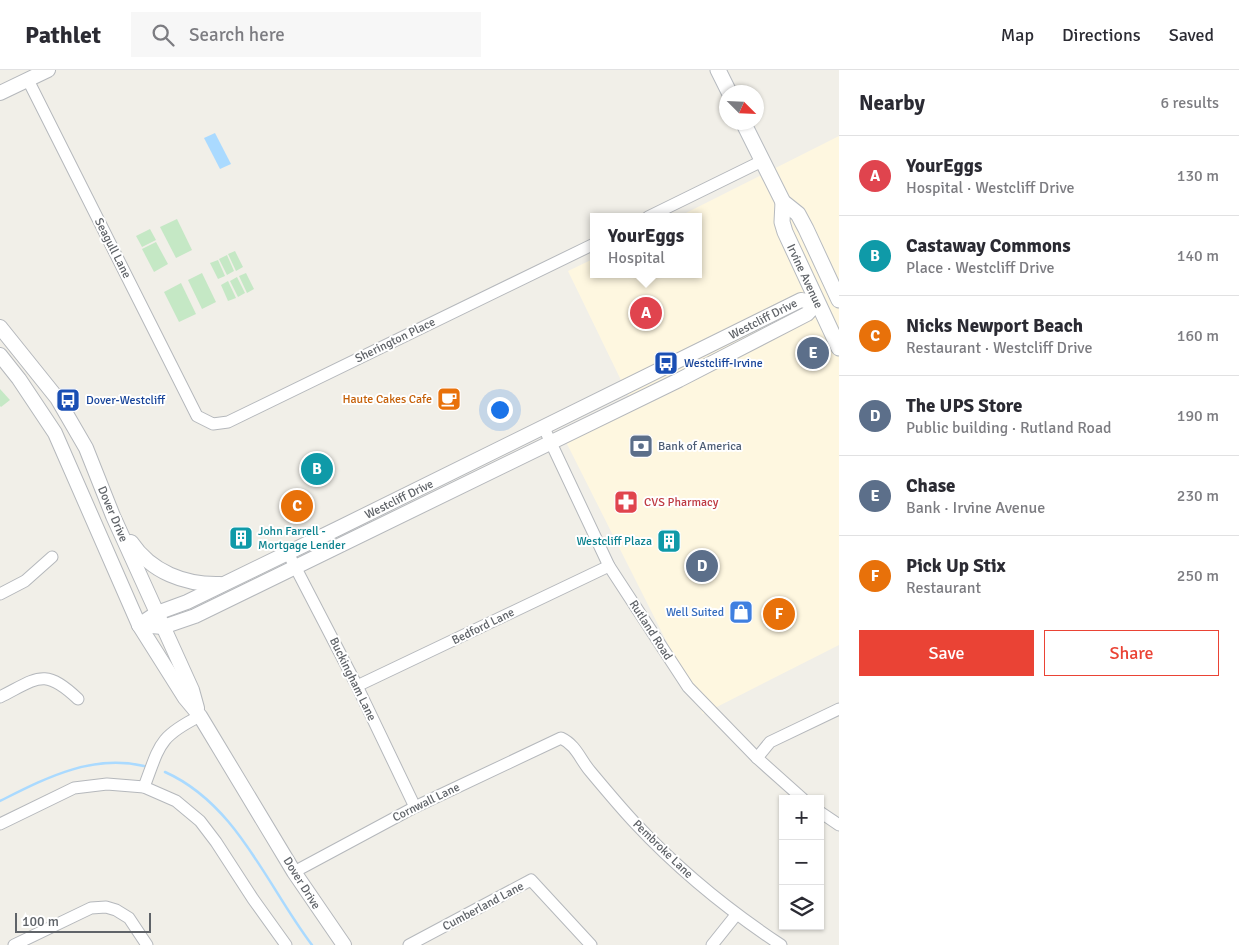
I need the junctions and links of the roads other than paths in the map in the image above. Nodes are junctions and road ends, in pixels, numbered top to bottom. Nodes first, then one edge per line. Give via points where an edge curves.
1 (48, 70) edge
2 (718, 70) edge
3 (28, 80) junction
4 (726, 85) edge
5 (0, 93) edge
6 (747, 130) edge
7 (762, 161) junction
8 (783, 202) junction
9 (656, 213) edge
10 (590, 246) edge
11 (838, 296) edge
12 (817, 304) junction
13 (0, 327) edge
14 (729, 336) junction
15 (839, 348) edge
16 (0, 355) edge
17 (33, 366) junction
18 (697, 370) junction
19 (20, 379) junction
20 (639, 381) junction
21 (646, 396) junction
22 (197, 416) joint
23 (544, 428) junction
24 (551, 442) junction
25 (113, 516) junction
26 (288, 553) junction
27 (52, 557) dead end
28 (609, 566) junction
29 (297, 567) junction
30 (225, 583) junction
31 (0, 594) edge
32 (157, 613) junction
33 (139, 625) junction
34 (163, 627) junction
35 (358, 686) junction
36 (0, 697) edge
37 (78, 699) dead end
38 (839, 710) edge
39 (200, 716) junction
40 (561, 738) joint
41 (757, 758) junction
42 (144, 787) junction
43 (799, 795) edge
44 (415, 807) junction
45 (824, 815) edge
46 (0, 824) edge
47 (839, 824) edge
48 (294, 872) junction
49 (736, 915) junction
50 (281, 943) edge
51 (18, 944) edge
52 (147, 945) edge
53 (344, 945) edge
54 (409, 945) edge
55 (591, 945) edge
56 (712, 945) edge
57 (781, 945) edge

1 - 3 street
2 - 4 main road
3 - 5 street
3 - 22 street, Seagull Lane
6 - 7 main road, Irvine Avenue
7 - 8 main road, Irvine Avenue
7 - 9 street
8 - 11 main road, Irvine Avenue via 798,214
8 - 12 main road, Irvine Avenue via 785,232
10 - 22 street, Sherington Place via 228,422 213,424
11 - 12 main road
12 - 14 street, Westcliff Drive via 801,300
12 - 15 main road, Irvine Avenue
12 - 18 street, Westcliff Drive via 807,314
13 - 17 street, Dover Drive
14 - 18 street via 725,346
14 - 20 street, Westcliff Drive
16 - 19 street, Dover Drive
17 - 19 street
17 - 25 street, Dover Drive via 57,398 86,448
18 - 21 street, Westcliff Drive
19 - 33 street, Dover Drive via 55,433
20 - 21 street
20 - 23 street, Westcliff Drive
21 - 24 street, Westcliff Drive
23 - 24 street, Rutland Road
23 - 26 street, Westcliff Drive
24 - 28 street, Rutland Road
24 - 29 street, Westcliff Drive
25 - 30 street via 134,547 158,568 188,582
25 - 32 street, Dover Drive
26 - 29 street, Buckingham Lane
26 - 30 street, Westcliff Drive
27 - 31 street via 25,581
28 - 35 street, Bedford Lane
28 - 41 street, Rutland Road via 688,687
29 - 34 street, Westcliff Drive via 195,616
29 - 35 street, Buckingham Lane
30 - 32 street, Westcliff Drive
32 - 33 street, Westcliff Drive
32 - 34 street, Dover Drive
33 - 34 street, Westcliff Drive
33 - 39 street, Dover Drive
34 - 39 street, Dover Drive via 192,690
35 - 44 street, Buckingham Lane
36 - 37 street via 38,678 50,678 61,683
38 - 41 street via 770,742
39 - 42 street via 174,730 160,745
39 - 48 street, Dover Drive
40 - 44 street, Cornwall Lane
40 - 49 street, Pembroke Lane via 571,743 589,770 635,823 673,861
41 - 43 street, Rutland Road
42 - 46 street via 107,784 74,788
42 - 50 street via 176,801 200,821
44 - 48 street, Cornwall Lane
45 - 47 street
48 - 53 street, Dover Drive
49 - 56 street
49 - 57 street, Pembroke Lane
51 - 52 street via 91,908 116,910 129,918
54 - 55 street, Cumberland Lane via 531,880

